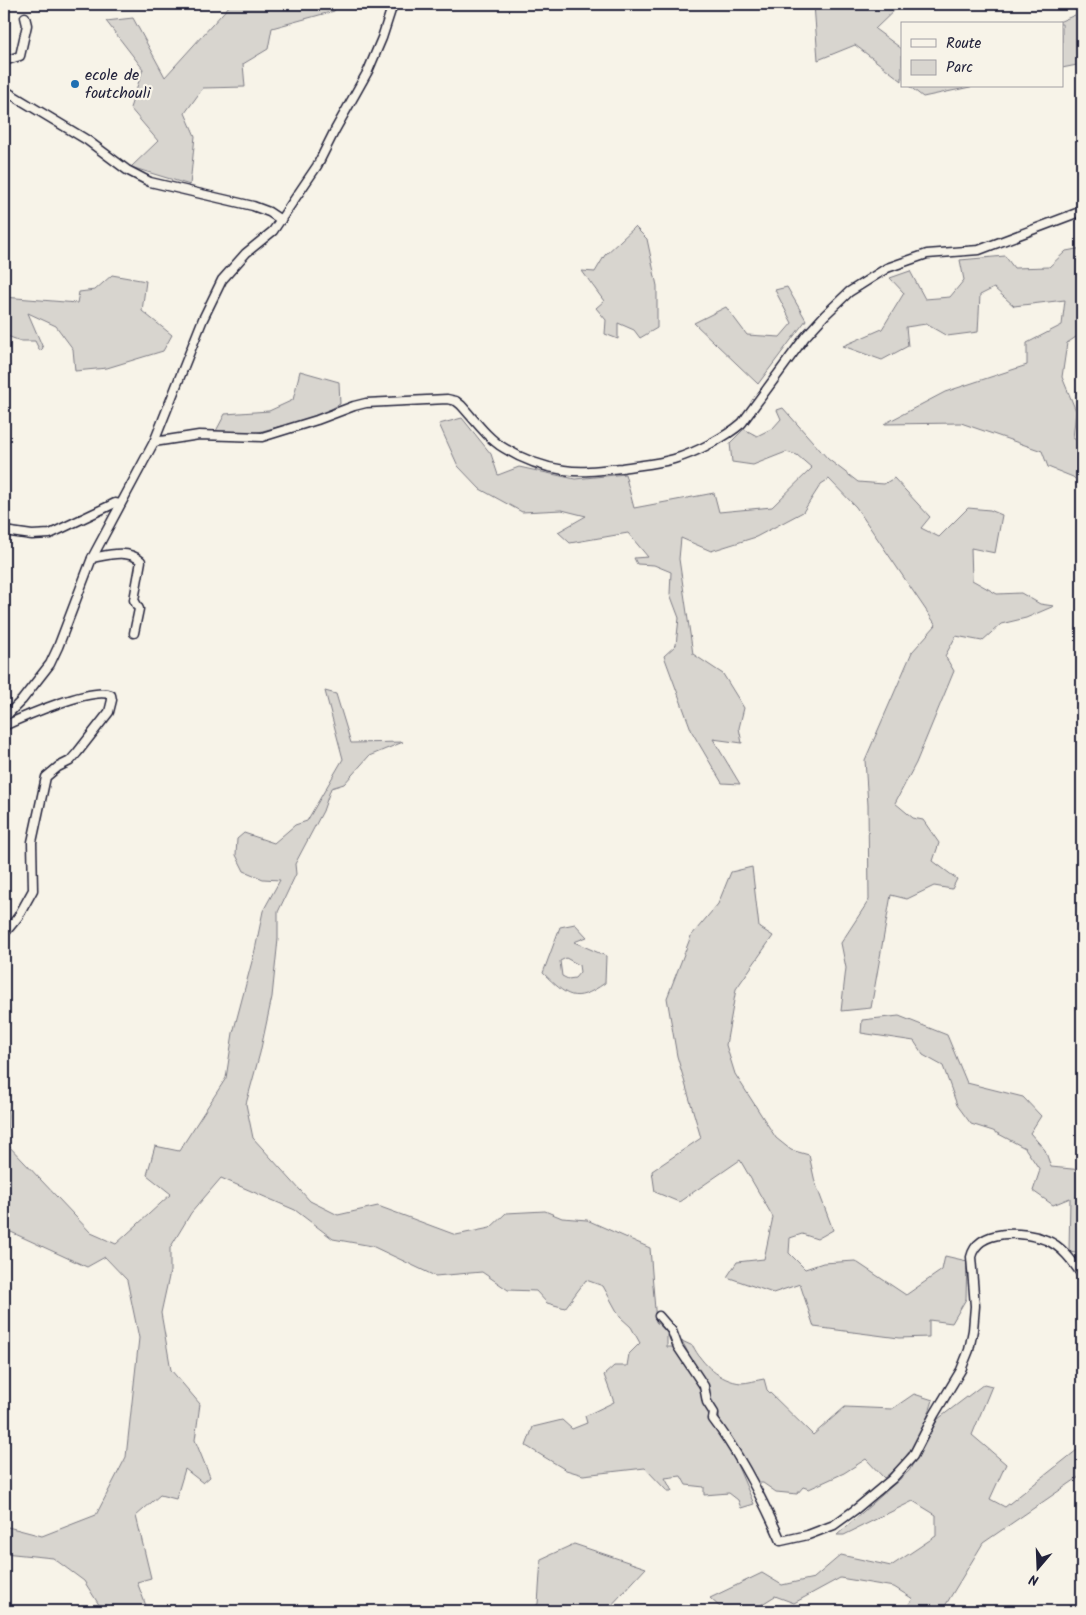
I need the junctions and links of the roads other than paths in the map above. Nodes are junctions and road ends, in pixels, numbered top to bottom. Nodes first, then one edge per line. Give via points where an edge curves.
1 (393, 4) edge
2 (25, 17) dead end
3 (4, 61) edge
4 (4, 90) edge
5 (1082, 211) edge
6 (282, 220) junction
7 (154, 442) junction
8 (120, 504) junction
9 (4, 531) edge
10 (92, 558) junction
11 (134, 633) dead end
12 (4, 718) edge
13 (4, 726) edge
14 (4, 934) edge
15 (1082, 1275) edge
16 (659, 1316) dead end

1 - 6 street via 368,71 317,166
2 - 3 street via 27,26 20,56
4 - 6 street via 87,140 134,175 150,182 260,208
5 - 7 street via 979,250 927,254 887,268 849,292 825,315 742,423 728,434 672,460 596,471 552,468 502,447 461,405 447,399 360,404 257,438 199,436
6 - 7 street via 230,268 222,280
7 - 8 street
8 - 9 street via 115,503 50,534
8 - 10 street
10 - 11 street via 122,553 141,562 134,600 139,609
10 - 12 street via 50,664
13 - 14 street via 57,704 101,693 111,695 109,712 70,761 46,777 32,842 33,890
15 - 16 street via 1062,1251 1046,1240 1007,1234 982,1240 971,1257 975,1306 967,1356 913,1456 892,1479 834,1525 808,1535 781,1540 729,1440 713,1419 714,1413 707,1402 704,1386 678,1347 672,1331

